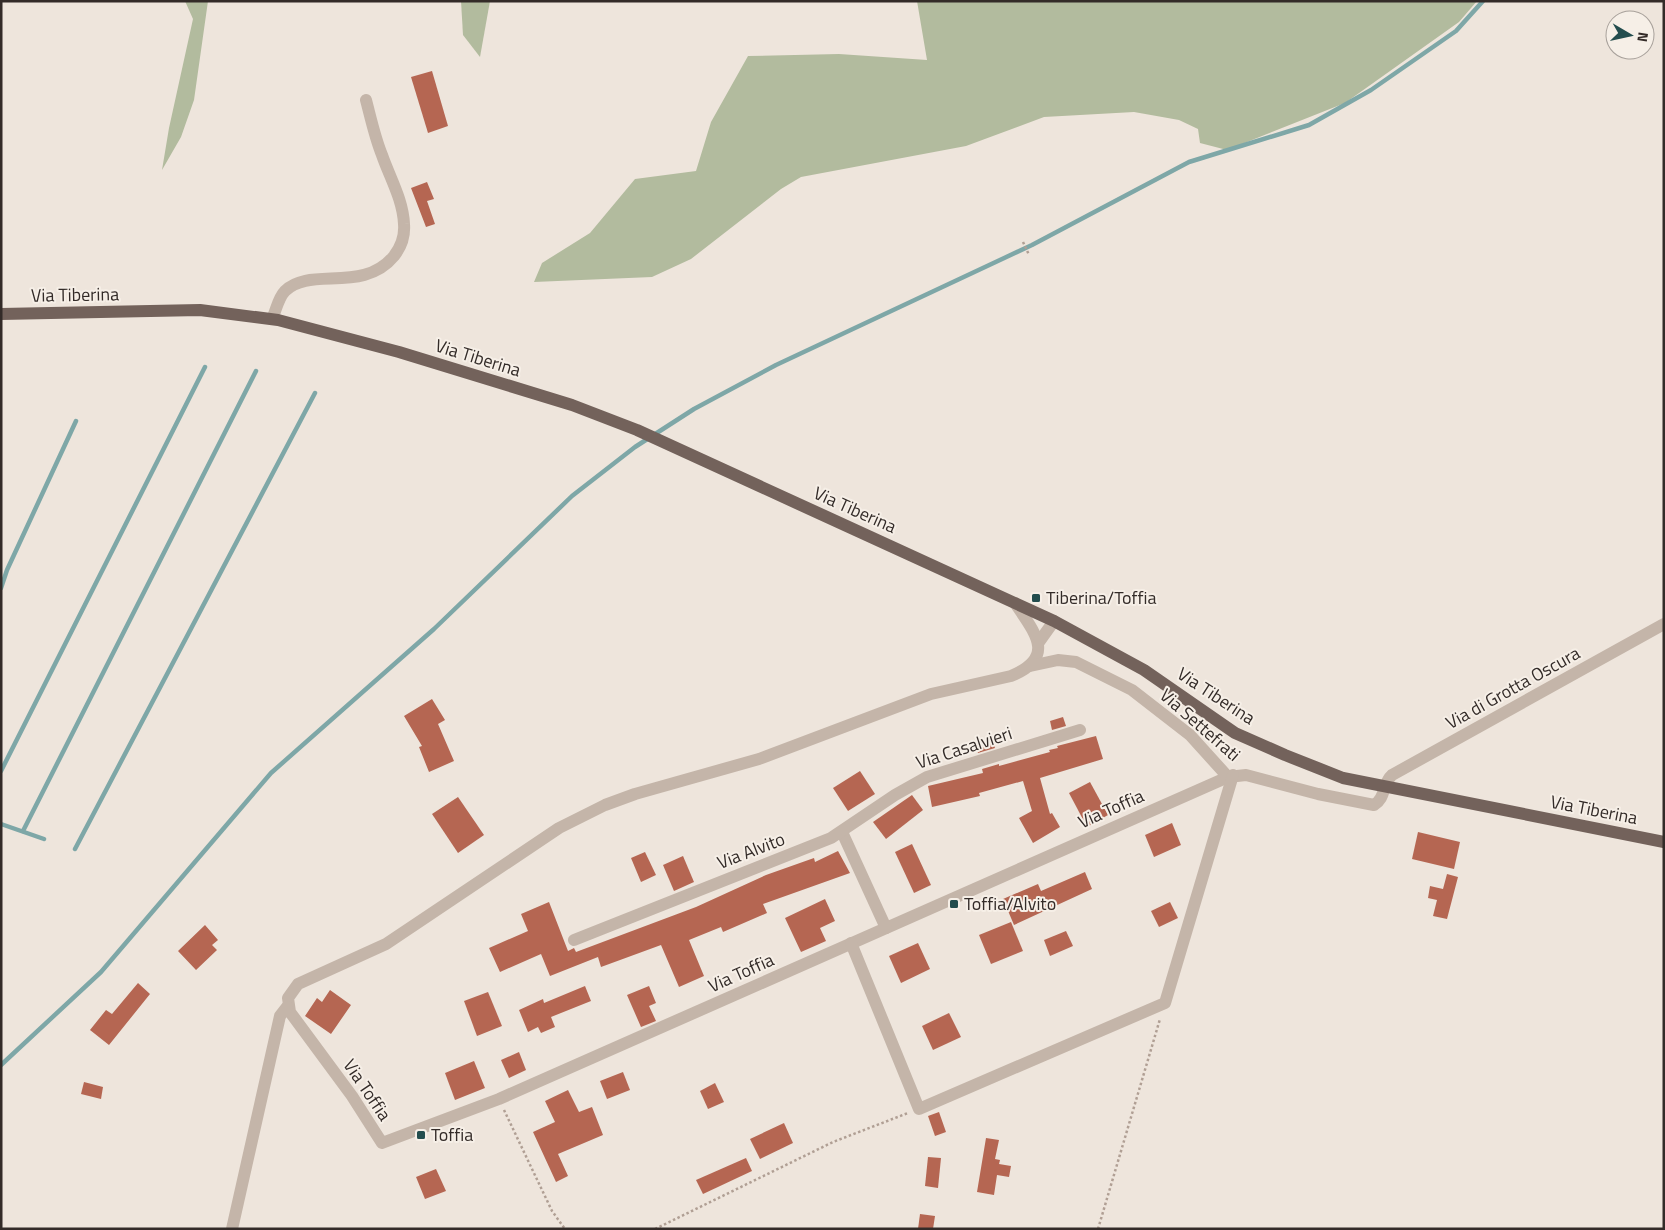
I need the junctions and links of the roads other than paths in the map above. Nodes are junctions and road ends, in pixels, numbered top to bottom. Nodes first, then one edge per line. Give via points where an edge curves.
1 (366, 100) dead end
2 (1, 314) edge
3 (272, 319) junction
4 (1015, 603) junction
5 (1054, 621) junction
6 (1664, 624) edge
7 (1039, 642) junction
8 (1030, 666) junction
9 (1080, 730) dead end
10 (1231, 776) junction
11 (1384, 786) junction
12 (842, 832) junction
13 (1664, 842) edge
14 (886, 928) junction
15 (574, 940) dead end
16 (851, 944) junction
17 (288, 1006) junction
18 (232, 1229) edge

1 - 3 street via 403,214 401,246 385,265 369,274 292,287 281,297
2 - 3 main road, Via Tiberina via 200,310
3 - 4 main road, Via Tiberina via 399,352 580,408 637,430
4 - 5 main road, Via Tiberina
4 - 7 street
5 - 7 street
5 - 11 main road, Via Tiberina via 1144,670 1235,733 1343,778
6 - 11 street, Via di Grotta Oscura via 1392,775
7 - 8 street via 1039,652
8 - 10 street, Via Settefrati via 1058,660 1076,662 1132,690 1190,735
8 - 17 street via 1011,676 932,694 759,759 634,794 598,808 560,828 386,944 298,984 290,992
9 - 12 street, Via Casalvieri via 927,777
10 - 11 street, Via Settefrati via 1246,775 1370,805 1381,799
10 - 14 street, Via Toffia
10 - 16 street via 1165,1003 918,1109
11 - 13 main road, Via Tiberina
12 - 14 street
12 - 15 street, Via Alvito
14 - 16 street, Via Toffia
16 - 17 street, Via Toffia via 499,1099 382,1143
17 - 18 street via 280,1016

